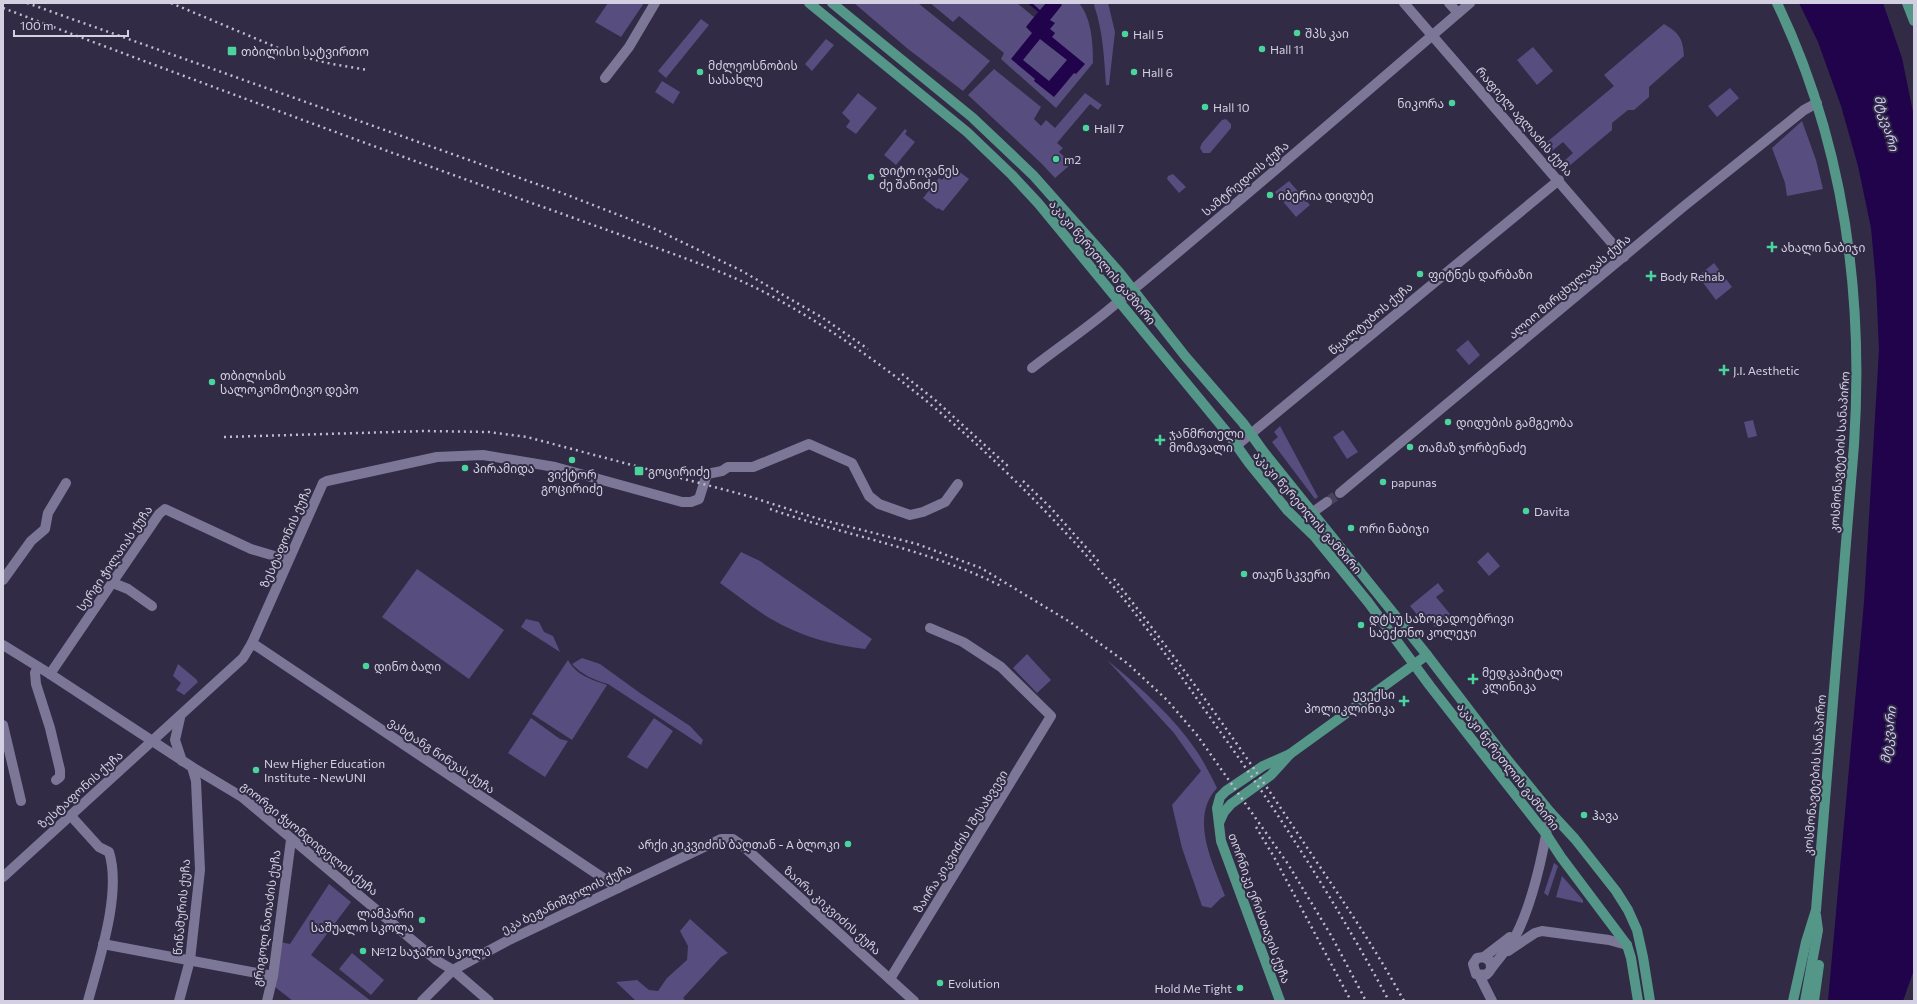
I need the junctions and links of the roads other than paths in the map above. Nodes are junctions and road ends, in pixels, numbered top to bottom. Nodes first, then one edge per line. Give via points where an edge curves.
1 (655, 3) edge
2 (809, 3) edge
3 (832, 3) edge
4 (1404, 3) edge
5 (1449, 3) edge
6 (1470, 3) edge
7 (1777, 3) edge
8 (1907, 3) edge
9 (1458, 13) junction
10 (1914, 21) edge
11 (1433, 35) junction
12 (605, 78) dead end
13 (1817, 103) junction
14 (1559, 180) junction
15 (1624, 257) junction
16 (1133, 290) junction
17 (1119, 301) junction
18 (1032, 368) dead end
19 (1251, 434) junction
20 (1236, 446) junction
21 (66, 483) dead end
22 (958, 484) dead end
23 (1340, 493) tunnel mouth
24 (1327, 502) tunnel mouth
25 (1313, 512) junction
26 (288, 560) junction
27 (3, 580) edge
28 (113, 583) junction
29 (152, 606) dead end
30 (930, 628) dead end
31 (252, 643) junction
32 (3, 645) edge
33 (1426, 655) junction
34 (1414, 664) junction
35 (38, 667) junction
36 (50, 674) junction
37 (180, 716) junction
38 (3, 725) edge
39 (152, 742) junction
40 (182, 761) junction
41 (192, 767) junction
42 (56, 780) dead end
43 (21, 801) dead end
44 (1550, 812) junction
45 (71, 816) junction
46 (1546, 834) junction
47 (733, 839) joint
48 (291, 840) junction
49 (3, 878) edge
50 (618, 888) junction
51 (1816, 913) junction
52 (1519, 927) junction
53 (1818, 930) junction
54 (103, 944) junction
55 (1627, 945) junction
56 (1503, 954) junction
57 (1484, 957) junction
58 (190, 960) junction
59 (453, 970) junction
60 (1490, 970) junction
61 (1479, 975) junction
62 (273, 976) junction
63 (890, 979) junction
64 (1491, 998) edge
65 (88, 1001) edge
66 (179, 1001) edge
67 (268, 1001) edge
68 (422, 1001) edge
69 (489, 1001) edge
70 (914, 1001) edge
71 (1280, 1001) edge
72 (1638, 1001) edge
73 (1650, 1001) edge
74 (1793, 1001) edge
75 (1805, 1001) edge
76 (1814, 1001) edge

1 - 12 street via 629,47
2 - 17 main road, აკაკი წერეთლის გამზირი via 988,151 1038,203
3 - 16 main road, აკაკი წერეთლის გამზირი via 989,133 1056,200
4 - 11 street, რაფიელ აგლაძის ქუჩა
5 - 9 street
6 - 9 street, სამტრედიის ქუჩა
7 - 13 main road, კოსმონავტების სანაპირო via 1801,57
8 - 10 main road
9 - 11 street, სამტრედიის ქუჩა
11 - 14 street, რაფიელ აგლაძის ქუჩა
11 - 16 street, სამტრედიის ქუჩა
13 - 15 street, ალიო მირცხულავას ქუჩა via 1804,110
13 - 51 main road, კოსმონავტების სანაპირო via 1835,171 1851,261 1857,376 1854,445
14 - 15 street, რაფიელ აგლაძის ქუჩა
14 - 19 street, წყალტუბოს ქუჩა
15 - 23 street, ალიო მირცხულავას ქუჩა
16 - 17 street, სამტრედიის ქუჩა
16 - 19 main road, აკაკი წერეთლის გამზირი
17 - 18 street, სამტრედიის ქუჩა
17 - 20 main road, აკაკი წერეთლის გამზირი
19 - 20 street, წყალტუბოს ქუჩა
19 - 25 main road, აკაკი წერეთლის გამზირი
20 - 34 main road, აკაკი წერეთლის გამზირი via 1288,511 1315,537
21 - 27 street via 48,513 45,529 31,541
22 - 26 street, ზესტაფონის ქუჩა via 945,502 910,515 880,504 869,496 852,463 809,444 753,467 728,467 707,474 699,499 691,502 682,502 554,467 483,455 437,457 323,483
24 - 25 street
25 - 33 main road, აკაკი წერეთლის გამზირი
26 - 28 street, სერგი ჭილაიას ქუჩა via 251,549 165,509 159,514
26 - 31 street, ზესტაფონის ქუჩა
28 - 29 street via 128,589
28 - 36 street, სერგი ჭილაიას ქუჩა
30 - 63 street, ზაირა კიკვიძის I შესახვევი via 963,642 1001,668 1051,716
31 - 37 street, ზესტაფონის ქუჩა via 243,658
31 - 50 street, ვახტანგ ნინუას ქუჩა
32 - 35 street, გიორგი ჭყონდიდელის ქუჩა
33 - 34 main road, თორნიკე ერისთავის ქუჩა
33 - 44 main road, აკაკი წერეთლის გამზირი
34 - 46 main road, აკაკი წერეთლის გამზირი
34 - 71 main road, თორნიკე ერისთავის ქუჩა via 1290,754 1263,766 1220,797 1217,808 1221,841
35 - 36 street, გიორგი ჭყონდიდელის ქუჩა
35 - 42 street via 35,673 36,684 60,770 60,776
36 - 39 street, გიორგი ჭყონდიდელის ქუჩა
37 - 39 street, ზესტაფონის ქუჩა
37 - 40 street via 175,740
38 - 43 street
39 - 40 street, გიორგი ჭყონდიდელის ქუჩა
39 - 45 street, ზესტაფონის ქუჩა
40 - 41 street, გიორგი ჭყონდიდელის ქუჩა
41 - 48 street, გიორგი ჭყონდიდელის ქუჩა via 242,797
41 - 58 street, წიწამურის ქუჩა via 196,781 200,870
44 - 46 street
44 - 73 main road, აკაკი წერეთლის გამზირი via 1576,839 1628,910 1642,952
45 - 49 street, ზესტაფონის ქუჩა
45 - 54 street via 99,847 109,852 112,862 112,894
46 - 52 street
46 - 55 main road, აკაკი წერეთლის გამზირი
47 - 50 street, ეკა ბეჟანიშვილის ქუჩა via 721,839
47 - 63 street, ზაირა კიკვიძის ქუჩა
48 - 59 street, გიორგი ჭყონდიდელის ქუჩა via 379,910 436,960
48 - 62 street, გრიგოლ ნათაძის ქუჩა
50 - 59 street, ეკა ბეჟანიშვილის ქუჩა
51 - 53 main road, კოსმონავტების სანაპირო
51 - 74 main road, კოსმონავტების სანაპირო via 1806,942
52 - 56 street
52 - 57 street
53 - 75 main road, კოსმონავტების სანაპირო
53 - 76 main road via 1820,956
54 - 58 street
54 - 65 street
55 - 56 street via 1609,940 1542,931 1534,933
55 - 72 main road, აკაკი წერეთლის გამზირი
56 - 60 street
57 - 60 street via 1490,961
57 - 61 street via 1477,958 1472,964 1474,972
58 - 62 street
58 - 66 street, წიწამურის ქუჩა
59 - 68 street, ეკა ბეჟანიშვილის ქუჩა
59 - 69 street, გიორგი ჭყონდიდელის ქუჩა
60 - 61 street
60 - 64 street
61 - 64 street
62 - 67 street, გრიგოლ ნათაძის ქუჩა
63 - 70 street, ზაირა კიკვიძის ქუჩა

